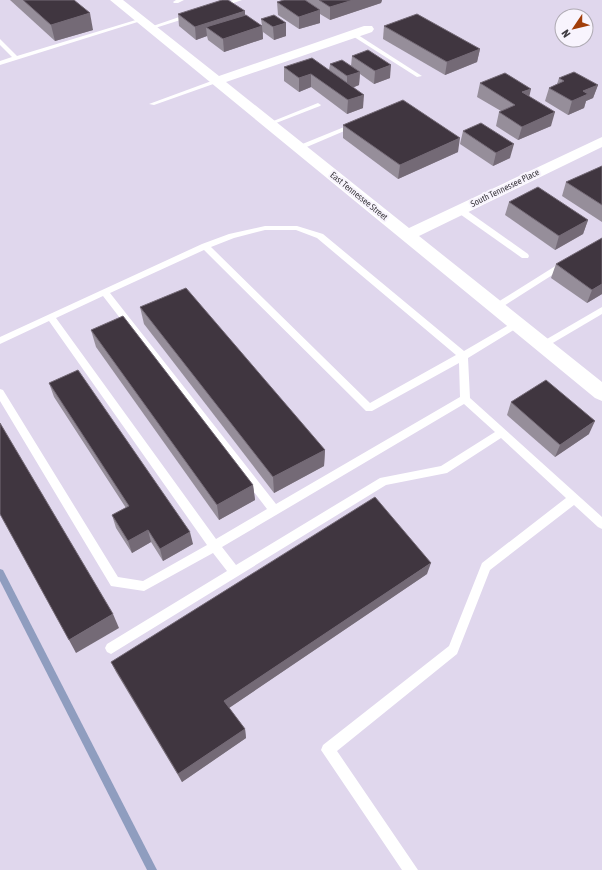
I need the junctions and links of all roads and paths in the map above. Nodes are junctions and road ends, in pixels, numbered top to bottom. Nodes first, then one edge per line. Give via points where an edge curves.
1 (116, 0) edge
2 (239, 0) edge
3 (210, 9) edge
4 (195, 14) edge
5 (146, 24) junction
6 (368, 30) dead end
7 (353, 34) junction
8 (0, 41) edge
9 (16, 58) junction
10 (0, 63) edge
11 (419, 76) dead end
12 (217, 81) junction
13 (152, 104) dead end
14 (318, 105) dead end
15 (363, 121) edge
16 (269, 124) junction
17 (602, 142) edge
18 (299, 147) junction
19 (460, 210) junction
20 (407, 235) junction
21 (205, 246) junction
22 (525, 256) dead end
23 (574, 258) edge
24 (105, 292) junction
25 (496, 307) junction
26 (602, 310) edge
27 (50, 317) junction
28 (517, 324) junction
29 (0, 341) edge
30 (543, 345) junction
31 (463, 356) junction
32 (0, 392) edge
33 (602, 392) edge
34 (466, 400) junction
35 (502, 433) junction
36 (573, 499) junction
37 (274, 510) junction
38 (602, 524) edge
39 (214, 546) junction
40 (235, 572) junction
41 (111, 648) dead end
42 (411, 870) edge

1 - 5 street, East Tennessee Street
2 - 3 lane
4 - 5 lane
5 - 9 lane
5 - 12 street, East Tennessee Street
6 - 7 street
7 - 11 lane
7 - 12 street
8 - 9 lane
9 - 10 lane
12 - 13 lane
12 - 16 street, East Tennessee Street
14 - 16 lane
15 - 18 lane
16 - 18 street, East Tennessee Street
17 - 19 street, South Tennessee Place
18 - 20 street, East Tennessee Street
19 - 20 street, South Tennessee Place
19 - 22 lane
20 - 25 street, East Tennessee Street
21 - 24 lane
21 - 31 lane via 265,228 296,228 320,236
21 - 31 lane via 369,408
23 - 25 lane
24 - 27 lane
24 - 37 lane
25 - 28 street, East Tennessee Street
26 - 30 lane
27 - 29 lane
27 - 39 lane
28 - 30 street, East Tennessee Street
28 - 31 lane
30 - 33 street, East Tennessee Street
31 - 34 lane
32 - 39 lane via 115,582 144,586
34 - 35 lane
34 - 37 lane
35 - 36 lane
35 - 40 lane via 444,470 384,480
36 - 38 lane
36 - 42 lane via 486,567 453,650 328,750
37 - 39 lane
39 - 40 lane
40 - 41 lane

